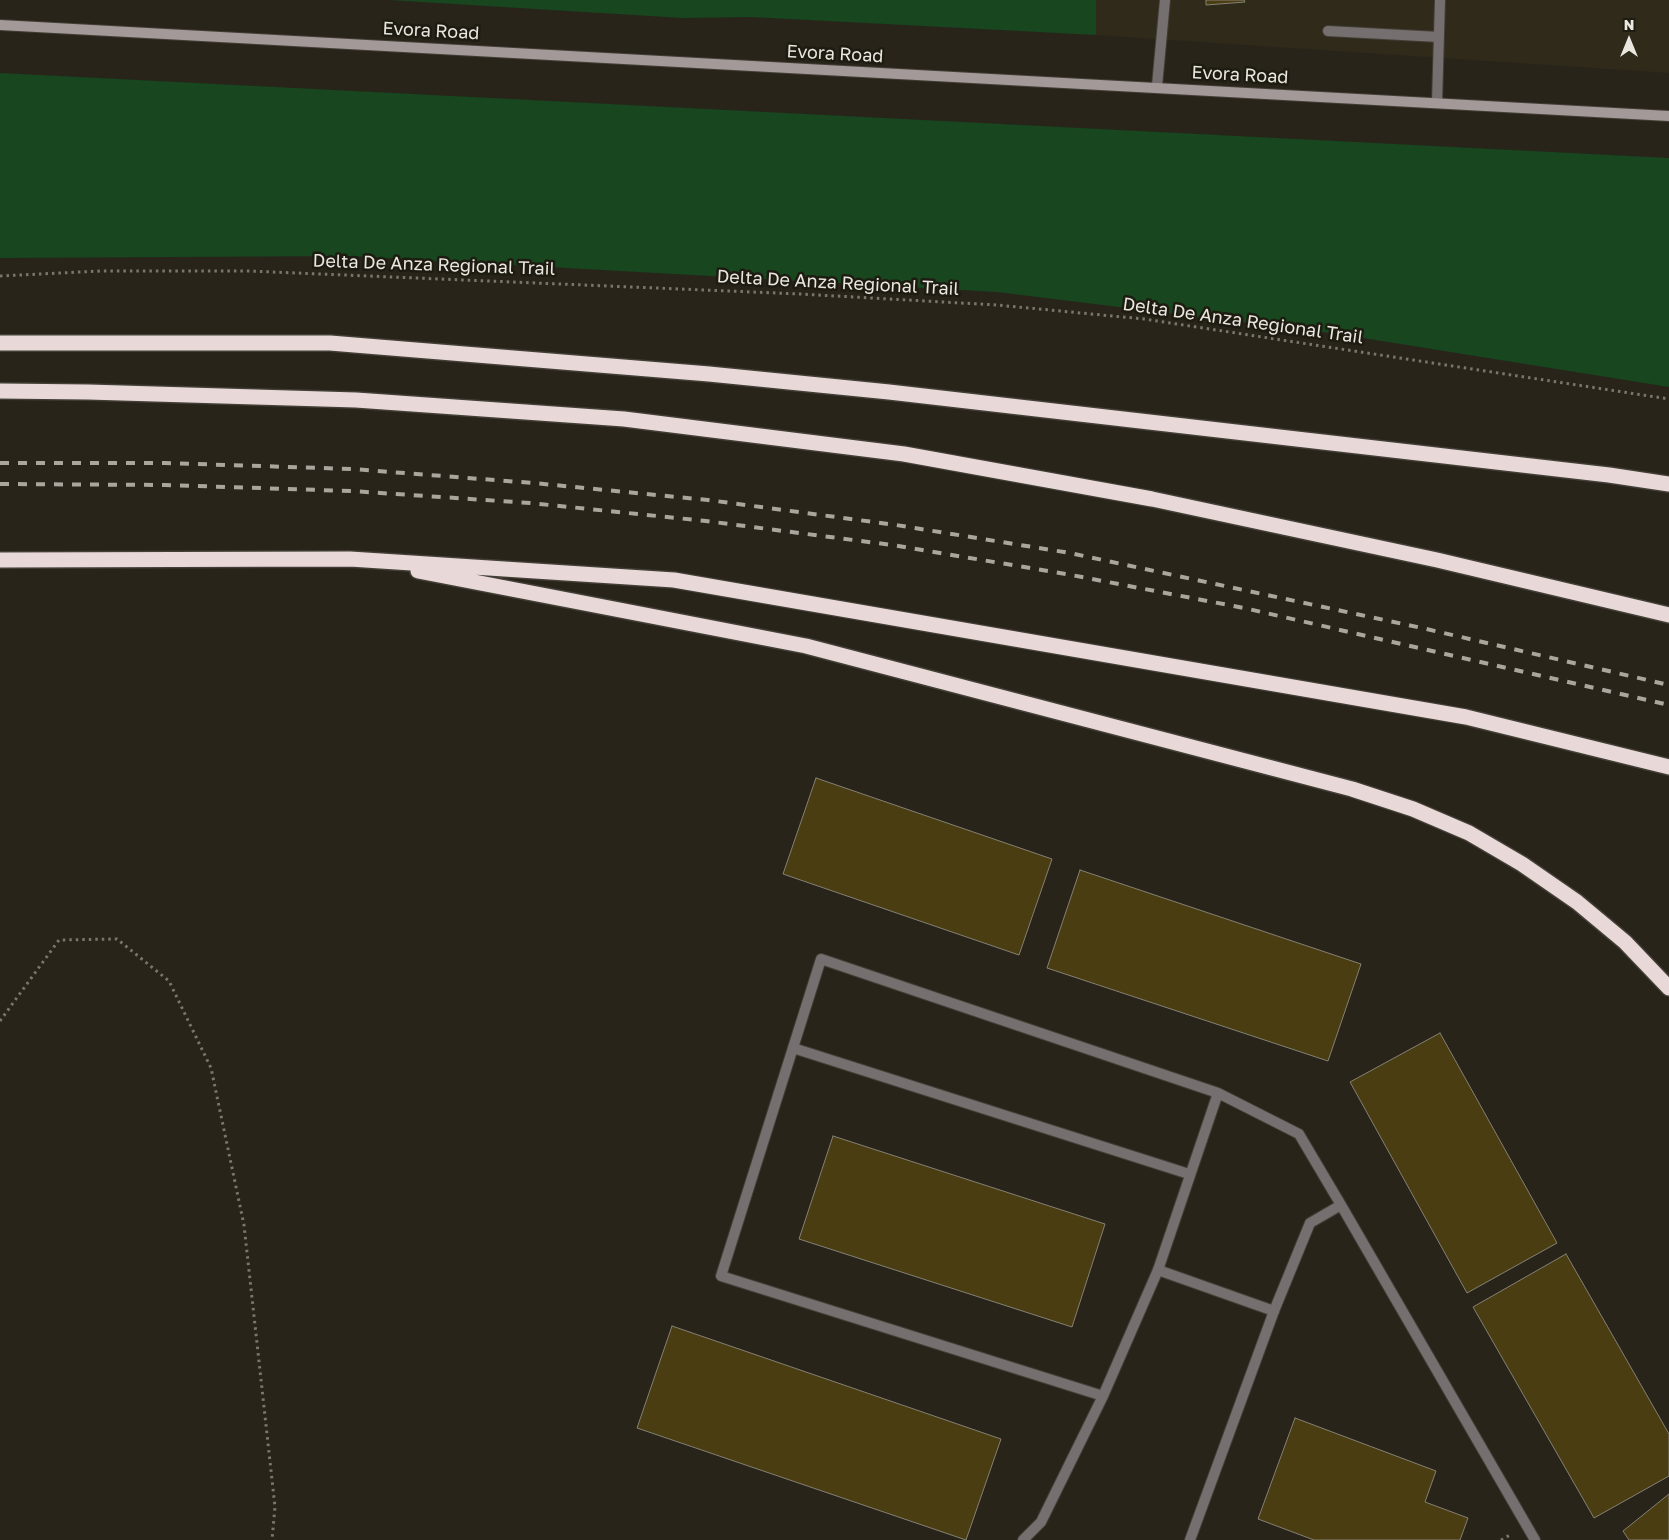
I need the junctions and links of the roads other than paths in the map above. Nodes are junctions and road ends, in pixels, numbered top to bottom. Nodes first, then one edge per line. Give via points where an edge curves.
1 (1165, 0) edge
2 (1440, 0) edge
3 (0, 25) edge
4 (1328, 31) dead end
5 (1439, 37) junction
6 (1157, 86) junction
7 (1437, 103) junction
8 (1669, 116) edge
9 (0, 343) edge
10 (0, 391) edge
11 (1669, 484) edge
12 (350, 559) junction
13 (0, 560) edge
14 (1669, 615) edge
15 (1669, 767) edge
16 (1669, 988) edge
17 (793, 1048) junction
18 (1218, 1093) junction
19 (1189, 1174) junction
20 (1341, 1205) junction
21 (1158, 1270) junction
22 (1274, 1311) junction
23 (1102, 1396) junction
24 (1023, 1540) edge
25 (1190, 1540) edge
26 (1535, 1540) edge

1 - 6 street
2 - 5 street
3 - 6 street, Evora Road via 1086,85
4 - 5 street
5 - 7 street
6 - 7 street, Evora Road
7 - 8 street, Evora Road
9 - 11 highway via 330,343 709,374 1468,458
10 - 14 highway via 356,400 624,419 904,454 1152,498
12 - 13 highway
12 - 15 highway via 674,580 1466,717
12 - 16 highway via 806,646 1352,789 1469,833 1522,864 1577,902
17 - 18 street via 820,960
17 - 19 street
17 - 23 street via 721,1276
18 - 19 street
18 - 20 street via 1299,1134
19 - 21 street
20 - 22 street via 1310,1223
20 - 26 street
21 - 22 street
21 - 23 street
22 - 25 street
23 - 24 street via 1041,1522

